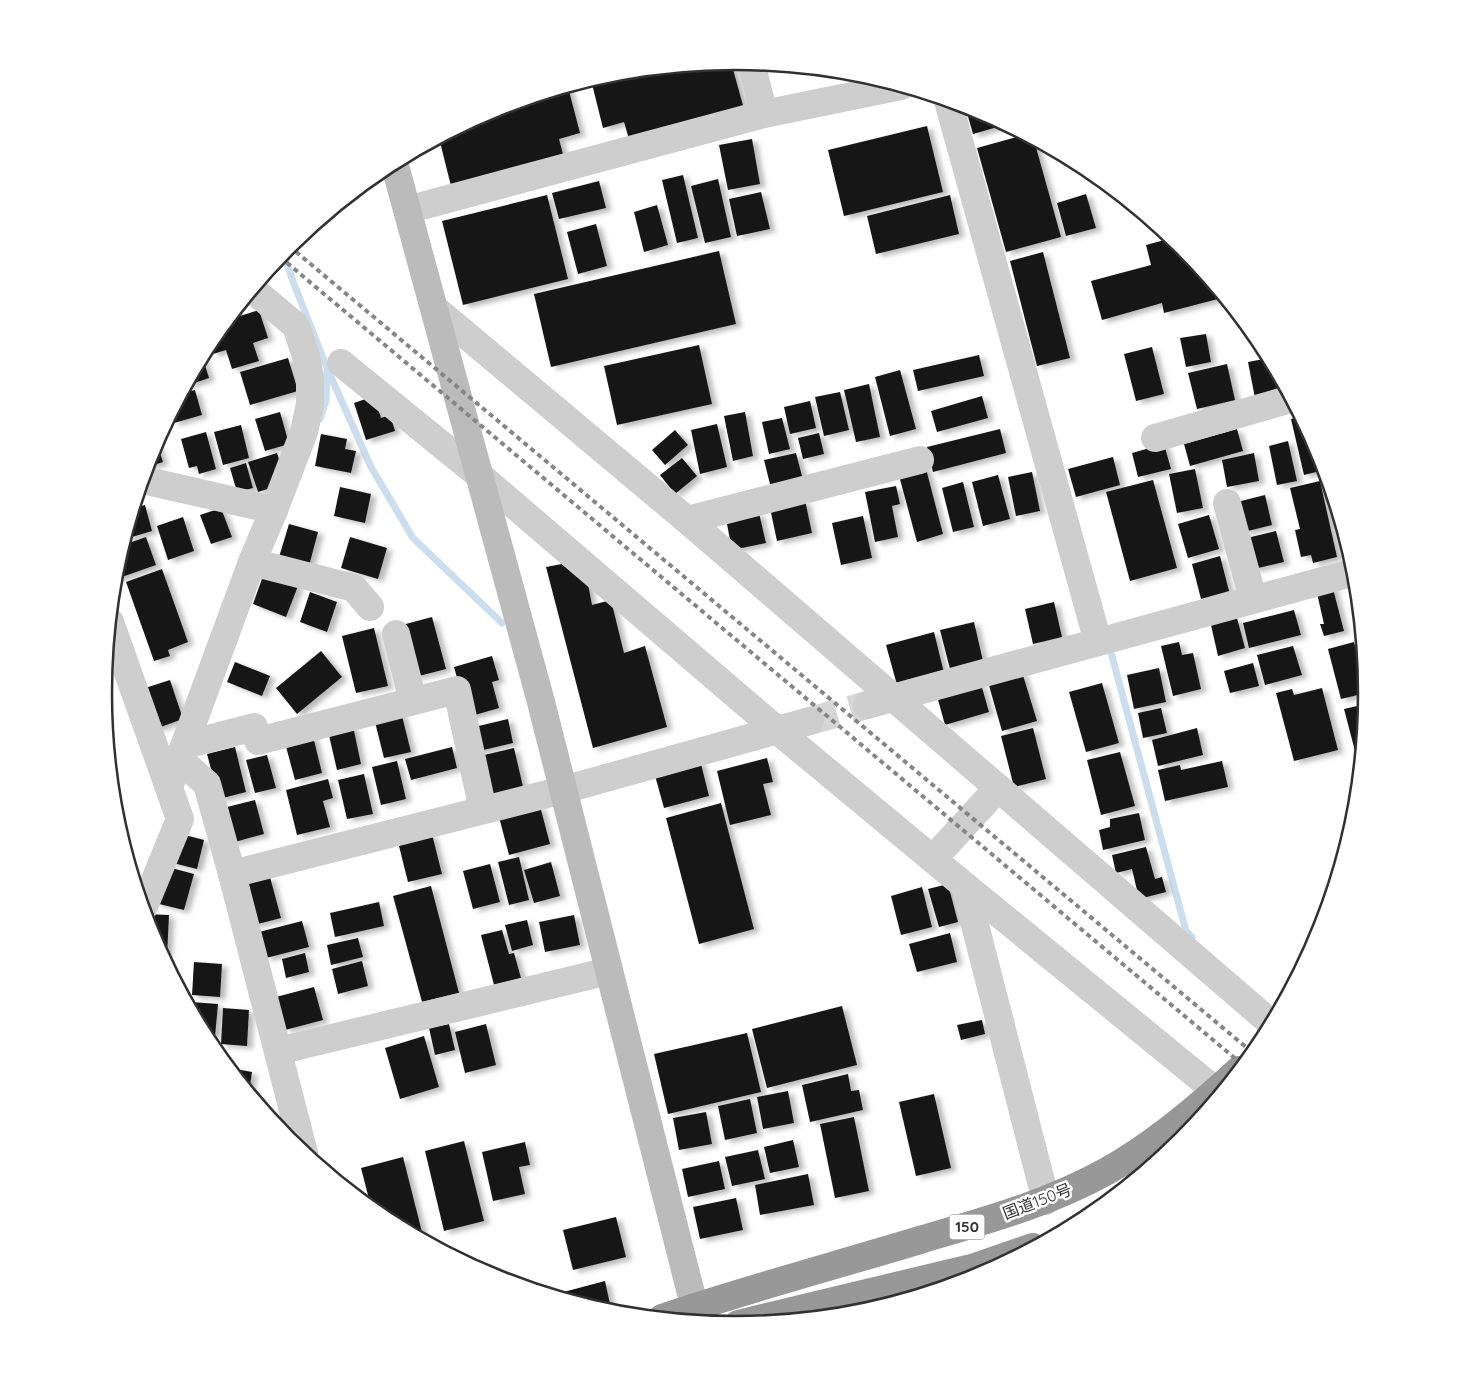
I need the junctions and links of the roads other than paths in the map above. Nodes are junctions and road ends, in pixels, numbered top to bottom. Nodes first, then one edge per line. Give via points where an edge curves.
1 (753, 70) edge
2 (887, 89) edge
3 (950, 109) edge
4 (764, 114) junction
5 (396, 170) edge
6 (407, 210) junction
7 (257, 294) edge
8 (434, 308) junction
9 (341, 363) dead end
10 (1285, 401) edge
11 (1155, 438) dead end
12 (920, 460) dead end
13 (480, 476) junction
14 (149, 481) edge
15 (1227, 503) dead end
16 (274, 510) junction
17 (687, 520) junction
18 (252, 562) junction
19 (1347, 574) edge
20 (1253, 599) junction
21 (370, 607) dead end
22 (396, 634) dead end
23 (115, 635) edge
24 (1098, 642) junction
25 (893, 698) junction
26 (413, 701) junction
27 (867, 705) tunnel mouth
28 (810, 721) tunnel mouth
29 (777, 730) junction
30 (182, 753) junction
31 (169, 787) junction
32 (998, 788) junction
33 (563, 790) junction
34 (483, 810) junction
35 (934, 859) junction
36 (232, 874) junction
37 (965, 886) junction
38 (147, 899) edge
39 (609, 971) junction
40 (1266, 1019) edge
41 (278, 1050) junction
42 (1215, 1090) edge
43 (1208, 1098) edge
44 (301, 1140) edge
45 (1046, 1201) junction
46 (986, 1263) edge
47 (696, 1314) edge
48 (775, 1315) edge

1 - 4 street
2 - 4 street
3 - 24 street
4 - 6 street
5 - 6 street
6 - 8 street
7 - 16 street via 296,326 310,378 310,404 304,432
8 - 13 street
8 - 17 street
9 - 13 street
10 - 11 street
12 - 17 street
13 - 29 street
13 - 33 street
14 - 16 street
15 - 20 street
16 - 18 street
17 - 25 street
18 - 21 street via 354,588
18 - 30 street
19 - 20 street
20 - 24 street
22 - 26 street
23 - 31 street
24 - 25 street
25 - 27 street
25 - 32 street
26 - 30 street via 258,741 254,727
26 - 34 street via 457,690
28 - 29 street
29 - 33 street
29 - 35 street
30 - 31 street
30 - 36 street via 207,784
31 - 38 street via 180,818
32 - 35 street
32 - 40 street
33 - 34 street
33 - 39 street
34 - 36 street
35 - 37 street
36 - 41 street
37 - 42 street
37 - 45 street
39 - 41 street
39 - 47 street
41 - 44 street
43 - 45 highway, 国道150号 / 150 via 1131,1156
45 - 47 highway, 国道150号 / 150
46 - 48 highway, 150

